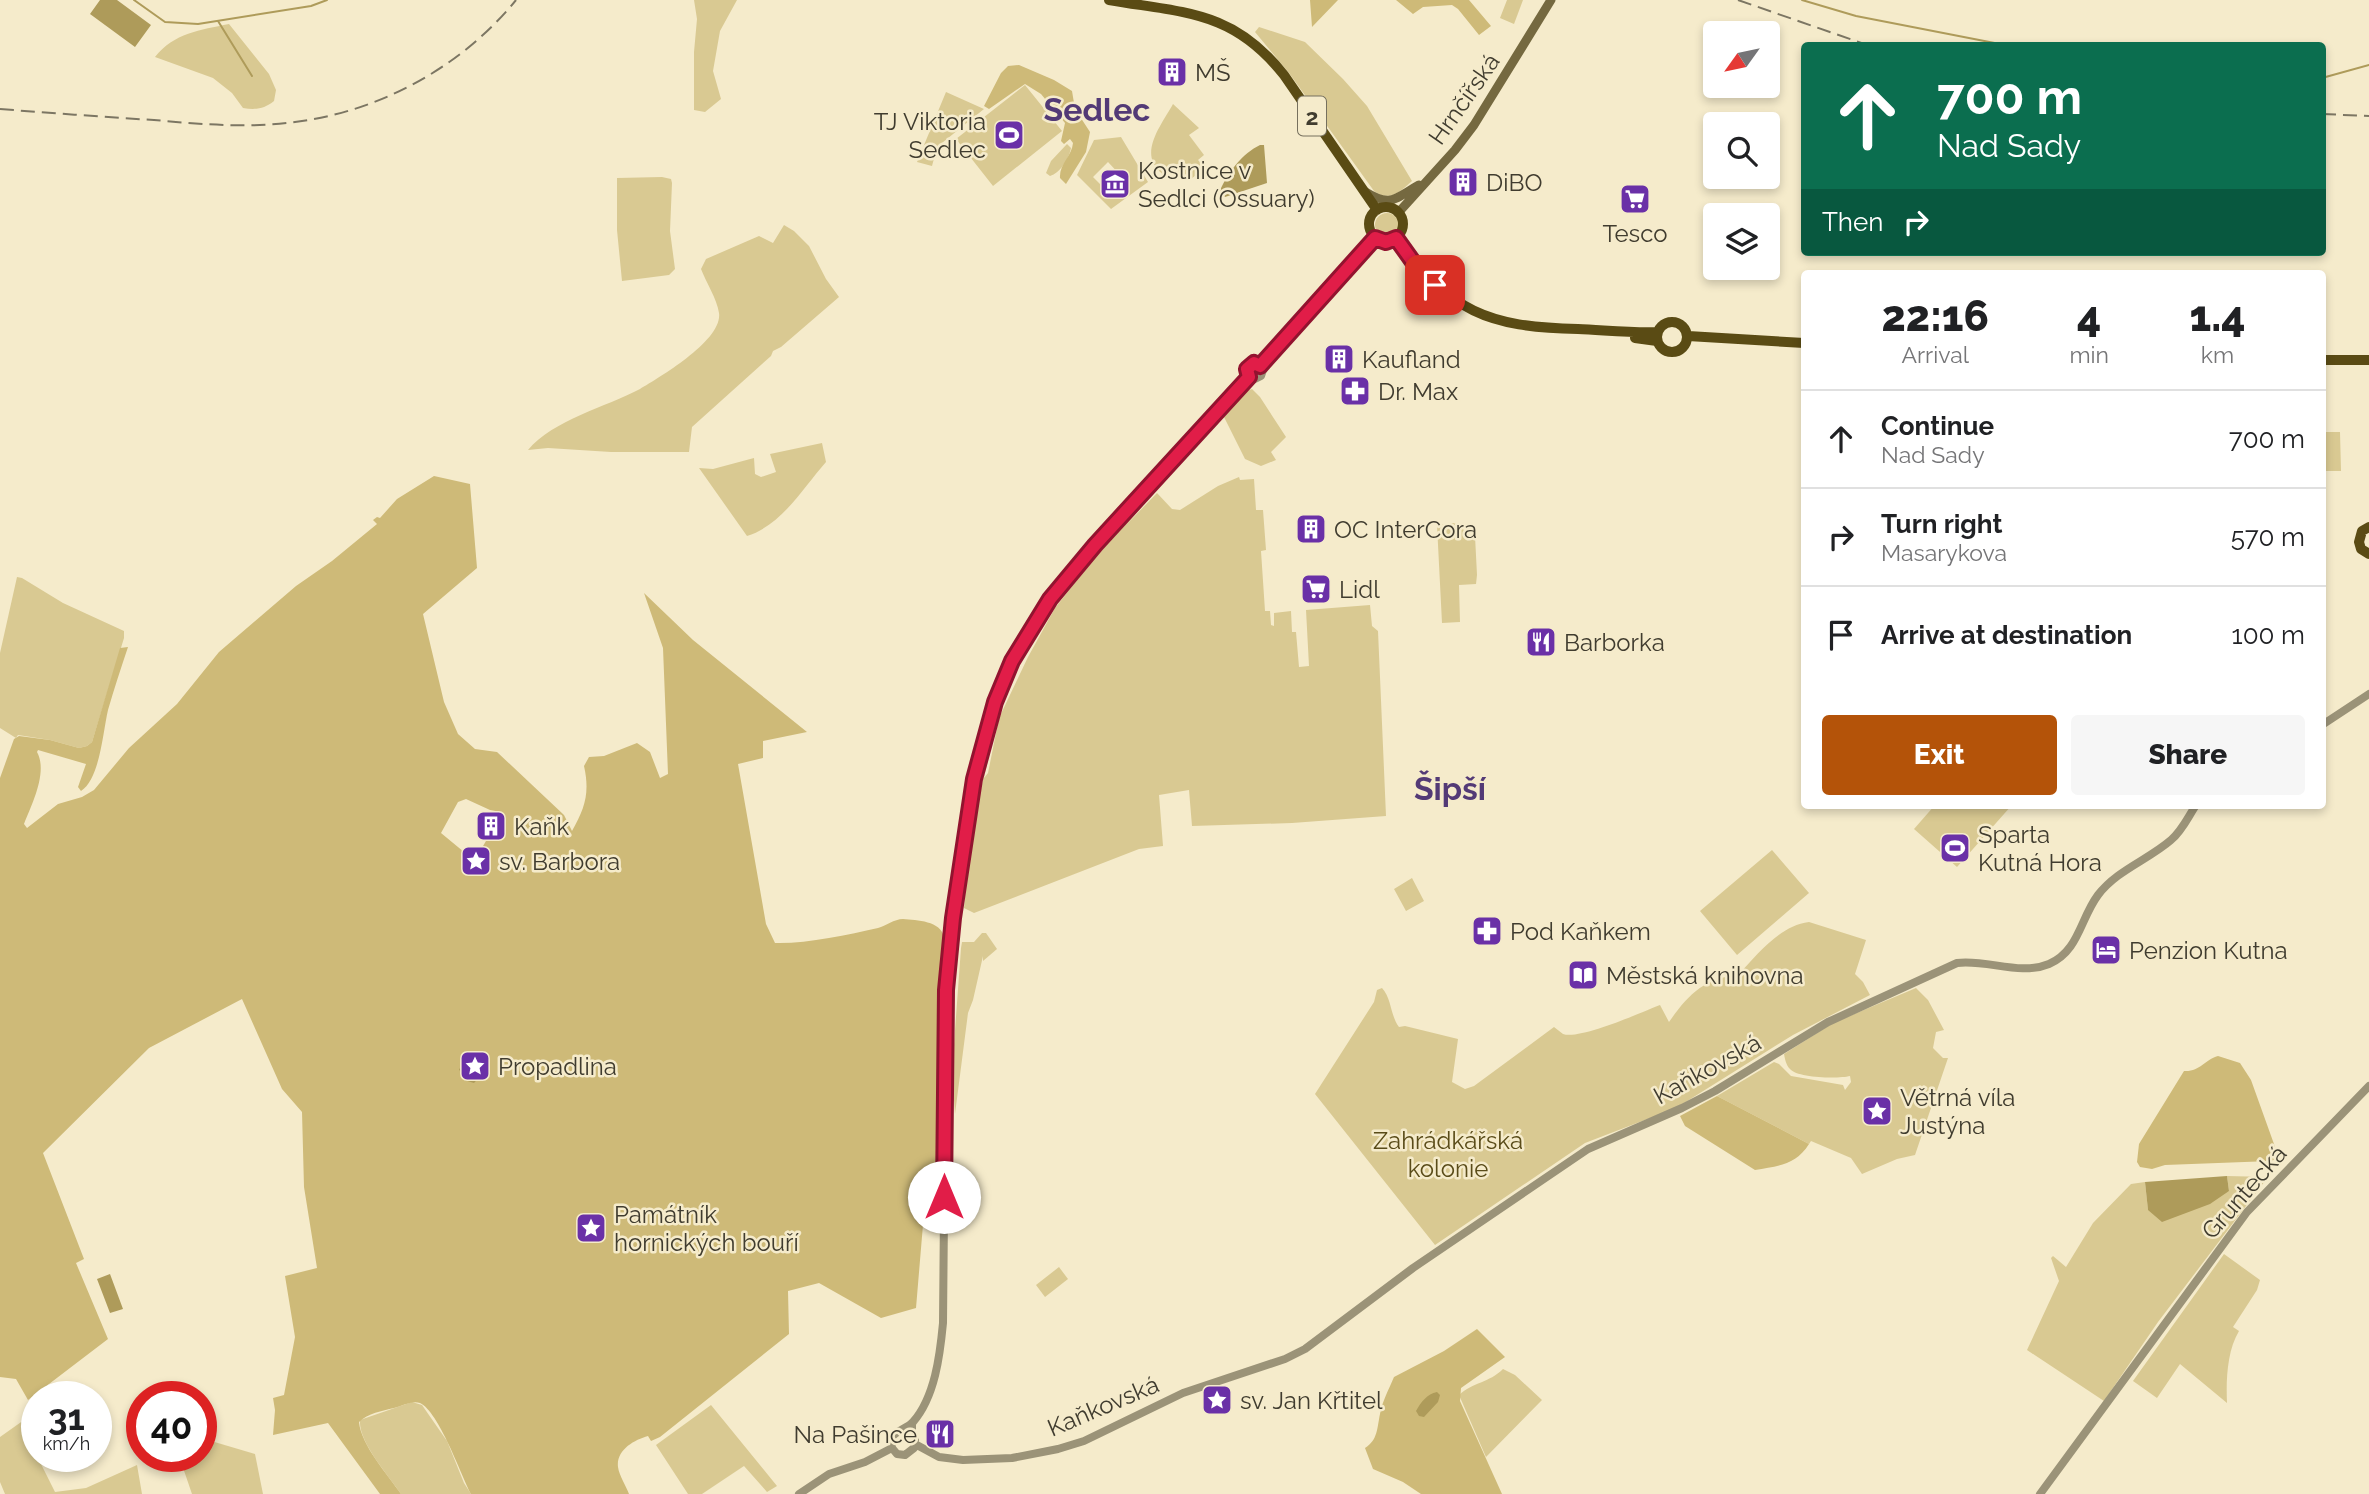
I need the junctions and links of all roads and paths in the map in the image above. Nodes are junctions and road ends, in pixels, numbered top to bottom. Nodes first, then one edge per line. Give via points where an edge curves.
1 (1109, 0) edge
2 (1551, 0) edge
3 (1427, 181) junction
4 (1363, 190) junction
5 (1377, 209) junction
6 (1398, 213) junction
7 (1375, 238) junction
8 (1396, 238) junction
9 (1658, 336) junction
10 (1688, 336) junction
11 (1801, 343) edge
12 (2326, 359) edge
13 (2369, 360) edge
14 (2369, 527) edge
15 (2369, 554) edge
16 (2369, 694) edge
17 (2326, 722) edge
18 (2193, 809) edge
19 (2369, 1086) edge
20 (912, 1423) junction
21 (902, 1430) junction
22 (912, 1434) junction
23 (892, 1448) junction
24 (917, 1448) junction
25 (799, 1494) edge
26 (2040, 1494) edge

1 - 4 main road, 2 via 1212,19 1250,40 1284,75
2 - 3 main road, Hrnčířská via 1482,114
3 - 4 main road via 1391,201 1378,200
3 - 6 main road, Hrnčířská
4 - 5 main road, 2
5 - 6 main road via 1391,208
5 - 7 main road via 1369,222
6 - 8 main road via 1403,224
7 - 8 main road via 1386,242
7 - 20 street via 1260,366 1261,376 1249,377 1050,599 1012,661 995,702 974,779 946,990 940,1350 928,1395
8 - 9 main road via 1440,288 1465,306 1511,324
9 - 10 main road via 1664,323 1673,321 1681,324
9 - 10 main road via 1664,350 1674,352 1685,345
10 - 11 main road
12 - 13 main road
14 - 15 main road via 2358,542
16 - 17 street
18 - 24 street, Kaňkovská via 2174,838 2100,892 2076,941 2055,960 2041,966 2012,967 1957,962 1843,1014 1715,1091 1588,1149 1413,1268 1305,1349 1183,1393 1058,1449 1012,1458 963,1460
19 - 26 street, Gruntecká via 2254,1203
20 - 21 street
20 - 22 street
21 - 22 street
21 - 23 street via 893,1435
22 - 24 street
23 - 24 street via 901,1455
23 - 25 street via 829,1474

